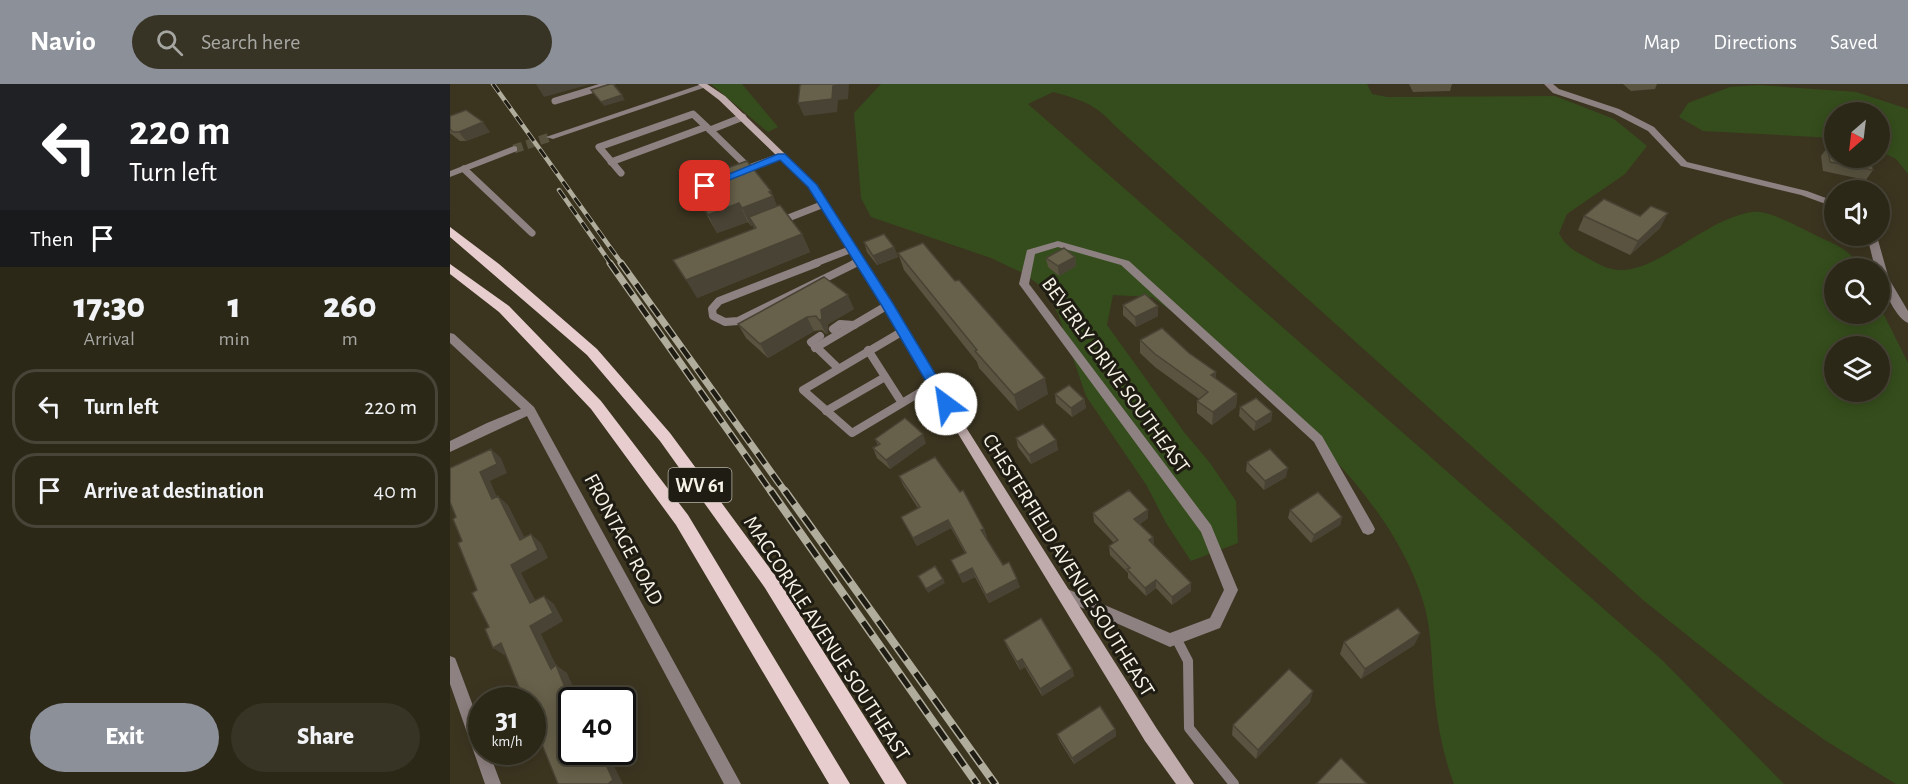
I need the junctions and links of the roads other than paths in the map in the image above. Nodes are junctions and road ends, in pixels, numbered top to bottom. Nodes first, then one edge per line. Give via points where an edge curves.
1 (611, 84) edge
2 (1548, 84) edge
3 (703, 85) edge
4 (555, 101) dead end
5 (743, 117) junction
6 (708, 128) junction
7 (550, 137) tunnel mouth
8 (514, 149) tunnel mouth
9 (782, 156) junction
10 (611, 162) junction
11 (749, 168) junction
12 (464, 169) junction
13 (621, 173) dead end
14 (738, 173) edge
15 (450, 174) edge
16 (705, 186) edge
17 (684, 195) dead end
18 (1824, 200) edge
19 (824, 204) junction
20 (772, 224) edge
21 (450, 231) edge
22 (532, 233) dead end
23 (1876, 246) edge
24 (852, 249) junction
25 (859, 261) junction
26 (450, 268) edge
27 (888, 305) junction
28 (1908, 319) edge
29 (854, 325) junction
30 (833, 329) dead end
31 (903, 331) junction
32 (820, 336) dead end
33 (450, 337) edge
34 (815, 348) junction
35 (868, 350) junction
36 (838, 368) junction
37 (885, 377) junction
38 (934, 384) junction
39 (902, 403) junction
40 (530, 410) junction
41 (826, 411) junction
42 (450, 447) edge
43 (1368, 529) dead end
44 (1065, 594) junction
45 (1176, 638) junction
46 (450, 663) edge
47 (493, 784) edge
48 (732, 784) edge
49 (840, 784) edge
50 (897, 784) edge
51 (1186, 784) edge
52 (1234, 784) edge

1 - 4 lane
2 - 18 street via 1556,91 1644,125 1665,141 1684,164
3 - 5 street, CHESTERFIELD AVENUE SOUTHEAST
3 - 7 street
5 - 6 lane
5 - 9 street, CHESTERFIELD AVENUE SOUTHEAST
6 - 10 lane
6 - 10 lane via 693,114 599,147
6 - 11 lane
8 - 12 street
9 - 11 lane
9 - 19 street, CHESTERFIELD AVENUE SOUTHEAST via 812,185
10 - 13 lane
11 - 14 lane
12 - 15 street
12 - 22 lane
16 - 17 lane
19 - 20 lane
19 - 24 street, CHESTERFIELD AVENUE SOUTHEAST
21 - 50 main road, MACCORKLE AVENUE SOUTHEAST / WV 61 via 592,352 665,437 771,583
23 - 28 street via 1881,272
24 - 25 street, CHESTERFIELD AVENUE SOUTHEAST
24 - 25 lane via 719,301 712,309 713,316 728,323 738,321
25 - 27 street, CHESTERFIELD AVENUE SOUTHEAST
26 - 49 main road, WV 61 via 504,309 596,405 682,520
27 - 29 lane
27 - 31 street, CHESTERFIELD AVENUE SOUTHEAST
29 - 30 lane via 840,324
29 - 34 lane
31 - 35 lane
31 - 38 street, CHESTERFIELD AVENUE SOUTHEAST
32 - 34 lane via 811,342
33 - 40 street, FRONTAGE ROAD
34 - 36 lane
35 - 36 lane
35 - 37 lane
36 - 41 lane via 803,390
37 - 39 lane
37 - 41 lane
38 - 39 lane
38 - 44 street, CHESTERFIELD AVENUE SOUTHEAST
39 - 41 lane via 852,433
40 - 42 street
40 - 48 street, FRONTAGE ROAD
43 - 45 street, BEVERLY DRIVE SOUTHEAST via 1318,439 1125,263 1058,244 1030,252 1024,285 1206,529 1231,590 1215,623
44 - 45 street via 1170,640
44 - 51 street, CHESTERFIELD AVENUE SOUTHEAST via 1151,735
45 - 52 lane via 1188,661 1189,728
46 - 47 street

